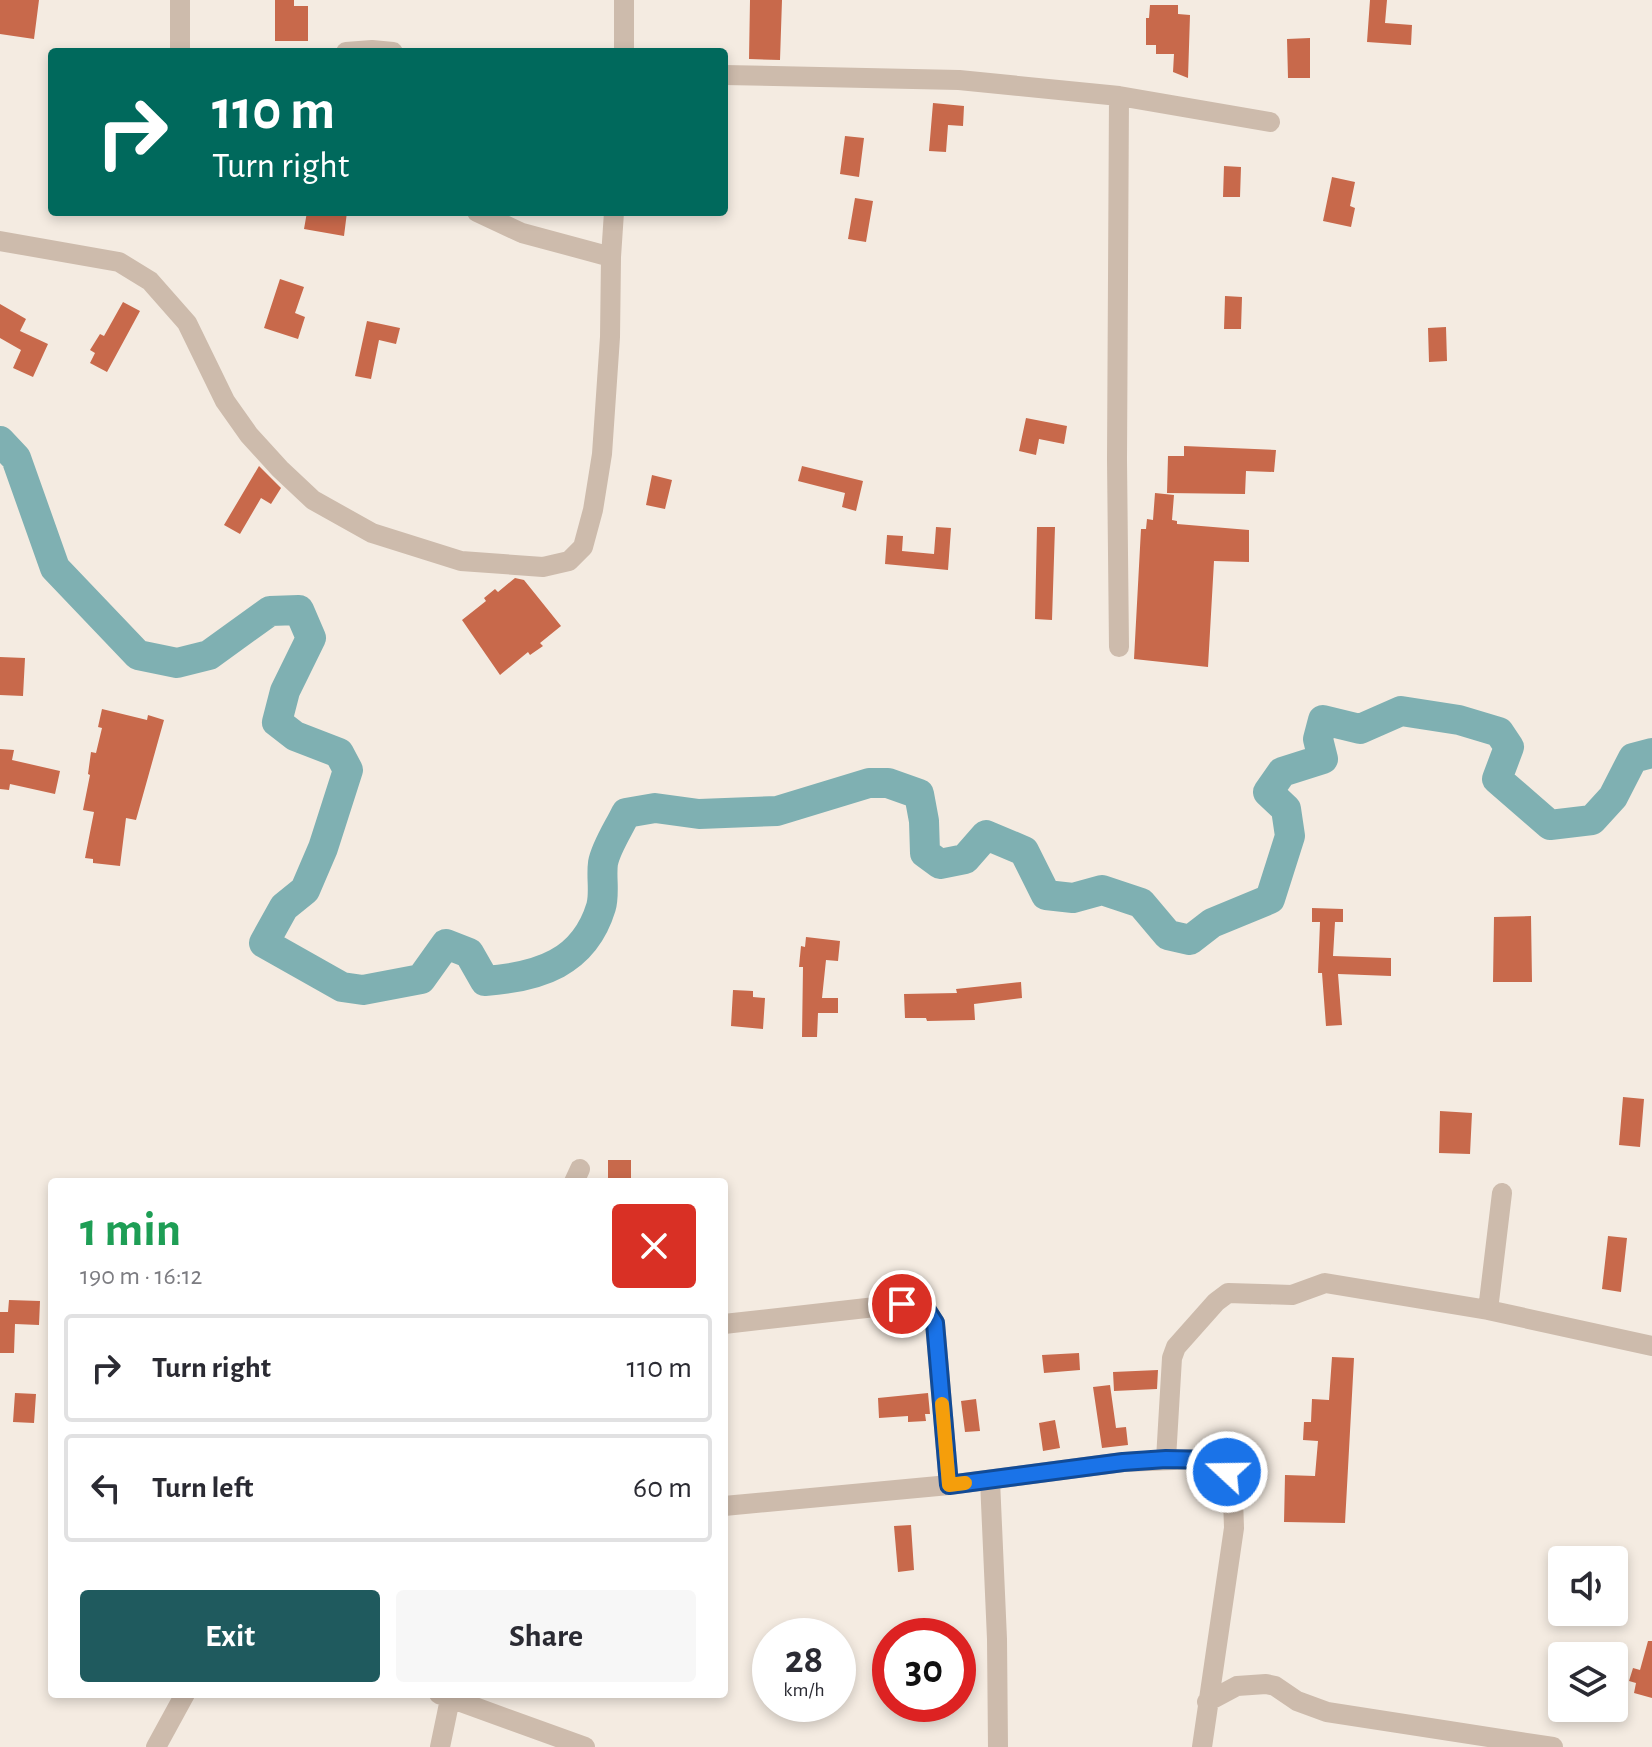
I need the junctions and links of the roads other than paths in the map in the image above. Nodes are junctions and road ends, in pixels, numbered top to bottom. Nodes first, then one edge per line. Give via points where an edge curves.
1 (180, 0) edge
2 (624, 0) edge
3 (180, 48) edge
4 (624, 48) edge
5 (728, 75) edge
6 (1119, 96) junction
7 (1270, 122) dead end
8 (486, 216) edge
9 (614, 216) edge
10 (0, 241) edge
11 (611, 257) junction
12 (1119, 647) dead end
13 (1502, 1193) dead end
14 (1488, 1310) junction
15 (728, 1324) edge
16 (1652, 1346) edge
17 (1166, 1459) junction
18 (990, 1480) junction
19 (949, 1485) junction
20 (728, 1506) edge
21 (183, 1698) edge
22 (444, 1698) edge
23 (450, 1698) edge
24 (1207, 1702) junction
25 (156, 1747) edge
26 (440, 1747) edge
27 (585, 1747) edge
28 (998, 1747) edge
29 (1202, 1747) edge
30 (1553, 1747) edge

1 - 3 street
2 - 4 street
5 - 6 street via 959,80
6 - 7 street
6 - 12 street
8 - 11 street via 522,233
9 - 11 street
10 - 11 street via 119,262 150,281 187,323 225,401 249,435 313,500 372,533 461,561 543,567 569,561 583,547 593,510 602,454
13 - 14 street
14 - 16 street
14 - 17 street via 1332,1283 1292,1295 1228,1293 1176,1347
15 - 19 street via 924,1306 935,1323
17 - 18 street
17 - 24 street via 1211,1460 1227,1472 1231,1484 1231,1562
18 - 19 street
18 - 28 street
19 - 20 street
21 - 25 street
22 - 26 street
23 - 27 street
24 - 29 street
24 - 30 street via 1237,1686 1266,1684 1327,1712

